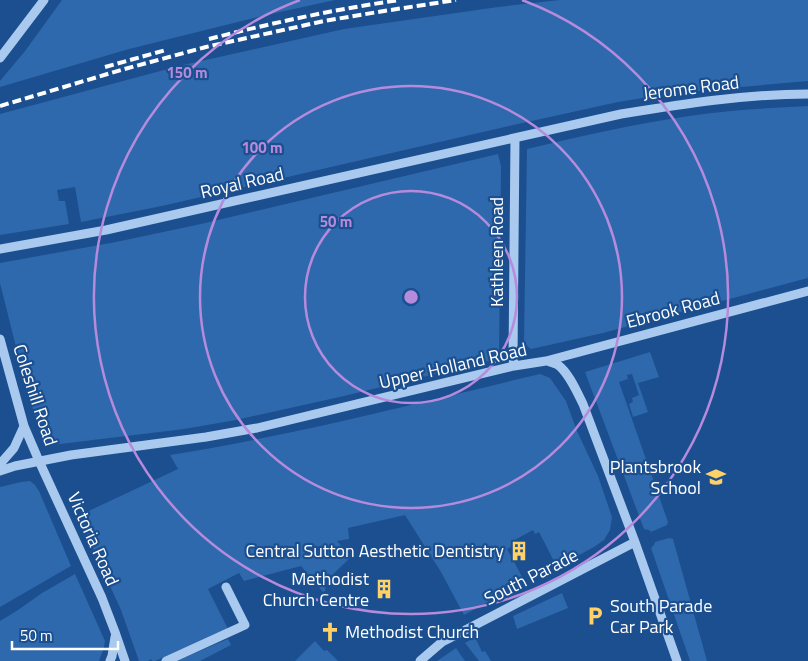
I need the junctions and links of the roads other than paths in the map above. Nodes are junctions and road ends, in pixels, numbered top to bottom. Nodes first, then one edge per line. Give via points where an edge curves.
1 (44, 0) edge
2 (0, 58) edge
3 (808, 94) edge
4 (579, 123) joint
5 (515, 138) junction
6 (0, 249) edge
7 (808, 291) edge
8 (0, 340) edge
9 (546, 361) junction
10 (514, 366) junction
11 (24, 426) junction
12 (39, 461) junction
13 (0, 464) edge
14 (0, 471) edge
15 (635, 542) junction
16 (226, 587) dead end
17 (115, 632) junction
18 (110, 661) edge
19 (125, 661) edge
20 (166, 661) edge
21 (420, 661) edge
22 (677, 661) edge

1 - 2 street
3 - 4 street, Jerome Road via 706,101
4 - 5 street, Royal Road
5 - 6 street, Royal Road via 106,230
5 - 10 street, Kathleen Road
7 - 9 street, Ebrook Road
8 - 11 street, Coleshill Road
9 - 10 street, Upper Holland Road
9 - 15 street, Upper Holland Road via 563,370 583,404
10 - 12 street, Upper Holland Road via 257,428
11 - 12 street, Coleshill Road
11 - 13 street via 14,448
12 - 14 street, Upper Holland Road
12 - 17 street, Victoria Road
15 - 21 street, South Parade via 442,642
15 - 22 street, Upper Holland Road
16 - 20 street via 246,625
17 - 18 street
17 - 19 street, Victoria Road

